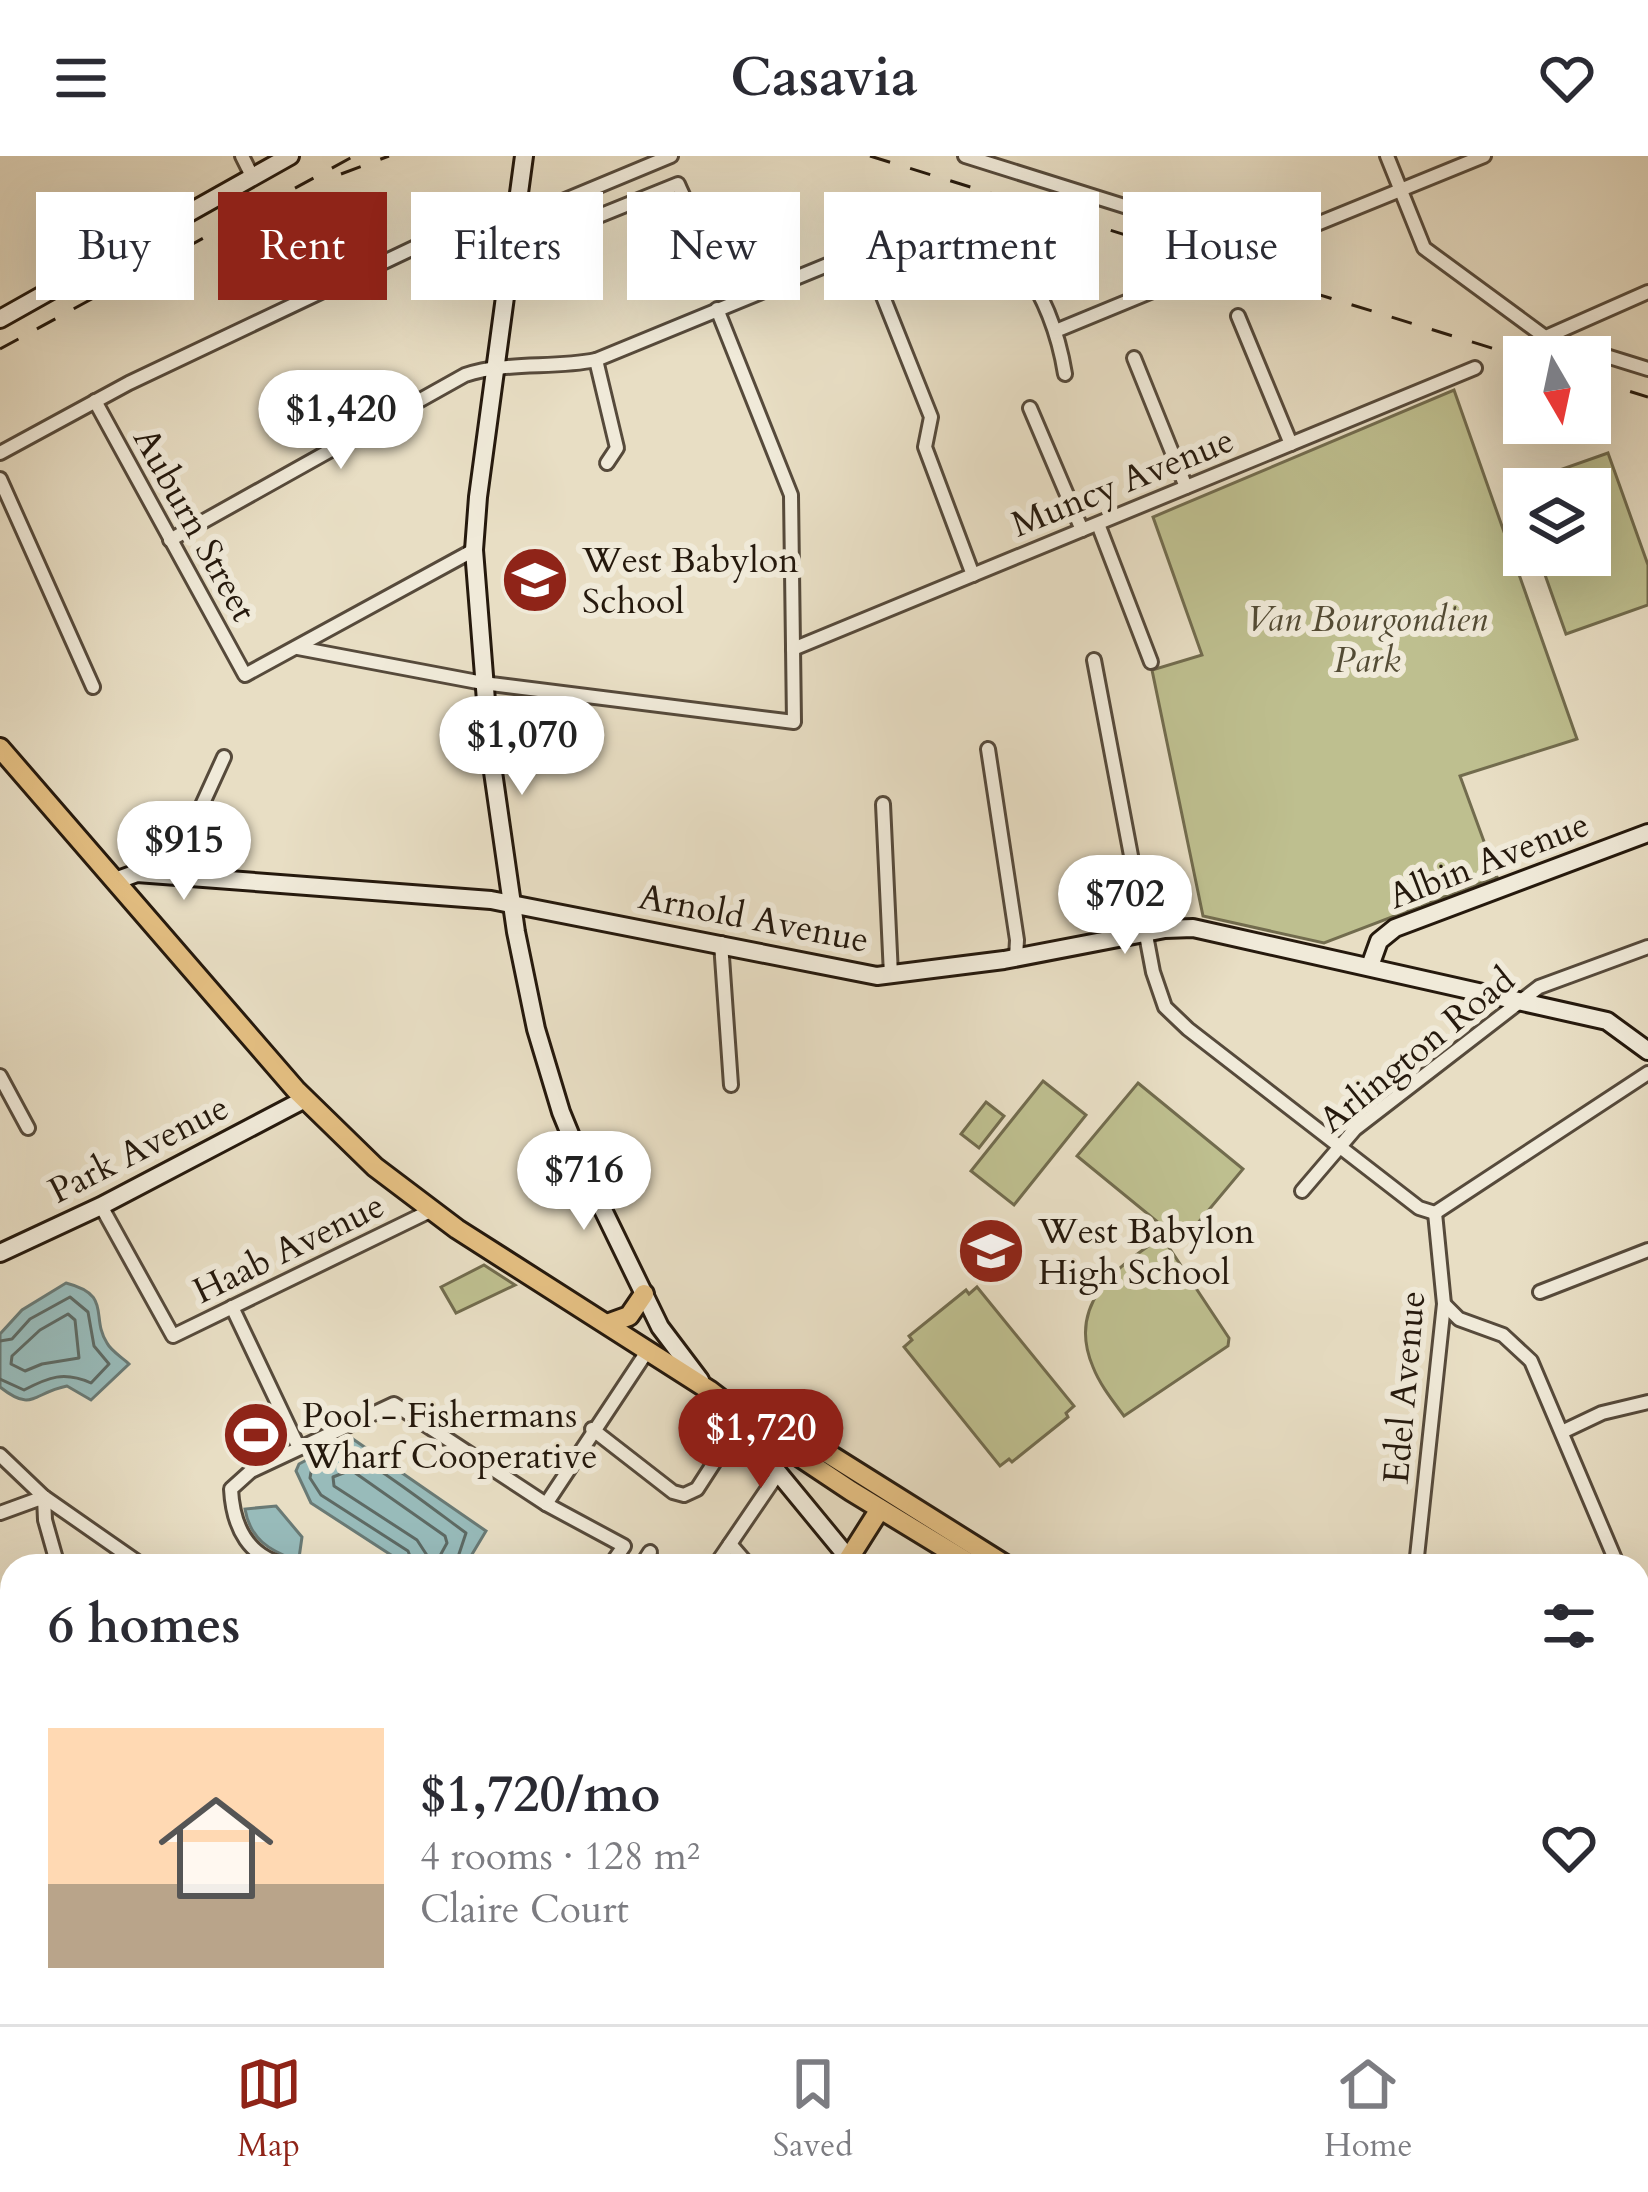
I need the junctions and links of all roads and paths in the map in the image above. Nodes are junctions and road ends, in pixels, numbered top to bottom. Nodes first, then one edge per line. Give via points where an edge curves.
1 (242, 156) edge
2 (290, 156) edge
3 (524, 156) edge
4 (671, 156) edge
5 (965, 156) edge
6 (1387, 156) edge
7 (1484, 156) edge
8 (252, 176) junction
9 (1400, 190) junction
10 (519, 192) edge
11 (584, 192) edge
12 (603, 214) edge
13 (411, 251) edge
14 (824, 265) edge
15 (1648, 292) edge
16 (505, 300) edge
17 (884, 300) edge
18 (1044, 300) edge
19 (1131, 300) edge
20 (735, 301) junction
21 (717, 310) junction
22 (1238, 316) dead end
23 (0, 319) edge
24 (1058, 330) junction
25 (1544, 336) edge
26 (1547, 336) edge
27 (1134, 358) dead end
28 (1611, 358) edge
29 (596, 360) junction
30 (496, 365) junction
31 (1475, 368) dead end
32 (1648, 369) edge
33 (1065, 374) dead end
34 (95, 401) junction
35 (1030, 408) dead end
36 (1291, 444) junction
37 (0, 453) edge
38 (608, 463) dead end
39 (0, 479) edge
40 (1186, 487) junction
41 (1098, 524) junction
42 (1082, 530) junction
43 (170, 540) junction
44 (475, 550) junction
45 (973, 575) junction
46 (298, 648) junction
47 (793, 649) junction
48 (1094, 660) dead end
49 (1151, 662) dead end
50 (483, 683) junction
51 (93, 687) dead end
52 (0, 748) edge
53 (988, 749) dead end
54 (224, 757) dead end
55 (883, 805) dead end
56 (1648, 832) edge
57 (176, 876) junction
58 (116, 881) junction
59 (511, 904) junction
60 (1145, 933) junction
61 (722, 943) junction
62 (1648, 947) edge
63 (1016, 957) junction
64 (1370, 966) junction
65 (891, 975) junction
66 (1521, 1001) junction
67 (1648, 1051) edge
68 (1648, 1073) edge
69 (0, 1076) edge
70 (731, 1085) dead end
71 (305, 1099) junction
72 (28, 1128) dead end
73 (1339, 1147) junction
74 (1302, 1191) dead end
75 (101, 1206) junction
76 (430, 1210) junction
77 (1435, 1213) junction
78 (1648, 1250) edge
79 (0, 1253) edge
80 (1540, 1292) dead end
81 (644, 1294) junction
82 (1444, 1304) junction
83 (232, 1307) junction
84 (607, 1324) junction
85 (648, 1350) junction
86 (709, 1390) junction
87 (1648, 1402) edge
88 (730, 1403) junction
89 (739, 1424) junction
90 (592, 1429) junction
91 (1562, 1432) junction
92 (299, 1448) junction
93 (0, 1455) edge
94 (778, 1472) junction
95 (44, 1497) junction
96 (546, 1504) junction
97 (880, 1509) junction
98 (0, 1513) edge
99 (730, 1544) junction
100 (55, 1554) edge
101 (126, 1554) edge
102 (260, 1554) edge
103 (618, 1554) edge
104 (723, 1554) edge
105 (739, 1554) edge
106 (845, 1554) edge
107 (856, 1554) edge
108 (954, 1554) edge
109 (987, 1554) edge
110 (1417, 1554) edge
111 (1613, 1554) edge

1 - 8 street
2 - 8 street
3 - 10 street
4 - 11 street
5 - 9 street via 1258,248
6 - 9 street
7 - 9 street
8 - 23 street
9 - 25 street via 1424,248
12 - 20 street via 678,184
13 - 34 street
14 - 20 street
15 - 26 street
16 - 30 street
17 - 45 street via 931,417 925,447
18 - 24 street
19 - 24 street
20 - 21 street
21 - 29 street
21 - 47 street via 791,495
22 - 36 street
24 - 33 street
27 - 40 street
28 - 32 street
29 - 30 street
29 - 38 street via 617,448
30 - 43 street
30 - 44 street
31 - 36 street, Muncy Avenue
34 - 37 street
34 - 43 street, Auburn Street
35 - 42 street
36 - 40 street, Muncy Avenue
39 - 51 street
40 - 41 street, Muncy Avenue
41 - 42 street, Muncy Avenue
41 - 49 street
42 - 45 street, Muncy Avenue
43 - 46 street, Auburn Street via 245,675
44 - 46 street
44 - 50 street
45 - 47 street, Muncy Avenue
46 - 50 street
47 - 50 street via 794,722
48 - 60 street
50 - 59 street
52 - 58 main road
53 - 63 street
54 - 57 street
55 - 65 street
56 - 64 street, Albin Avenue via 1395,928 1379,941
57 - 58 street, Arnold Avenue via 133,873
57 - 59 street, Arnold Avenue
58 - 71 main road
59 - 61 street, Arnold Avenue
59 - 81 street via 561,1112
60 - 63 street, Arnold Avenue
60 - 64 street, Arnold Avenue via 1200,928
60 - 73 street via 1165,1007
61 - 65 street, Arnold Avenue
61 - 70 street
62 - 66 street, Arlington Road
63 - 65 street, Arnold Avenue
64 - 66 street, Arnold Avenue
66 - 67 street, Arnold Avenue via 1607,1022
66 - 73 street, Arlington Road
68 - 77 street
69 - 72 street
71 - 75 street, Park Avenue
71 - 76 main road
73 - 74 street, Arlington Road
73 - 77 street
75 - 79 street, Park Avenue
75 - 83 street, Haab Avenue via 173,1336
76 - 83 street, Haab Avenue
76 - 84 main road
77 - 82 street, Edel Avenue
78 - 80 street
81 - 84 main road via 629,1316
81 - 86 street via 669,1342
82 - 91 street via 1520,1347
82 - 110 street, Edel Avenue
83 - 92 street
84 - 85 main road
85 - 86 main road
85 - 90 street
86 - 88 main road
86 - 89 street
87 - 91 street
88 - 97 main road
88 - 109 main road via 781,1424
89 - 90 street via 697,1489 684,1495
89 - 94 street
90 - 96 street
91 - 111 street
92 - 96 street via 394,1403
92 - 102 street via 231,1489 232,1516
93 - 95 street
94 - 99 street
94 - 106 street
95 - 98 street
95 - 100 street
95 - 101 street
96 - 103 street via 624,1546
97 - 107 main road
97 - 108 main road
99 - 104 street
99 - 105 street

